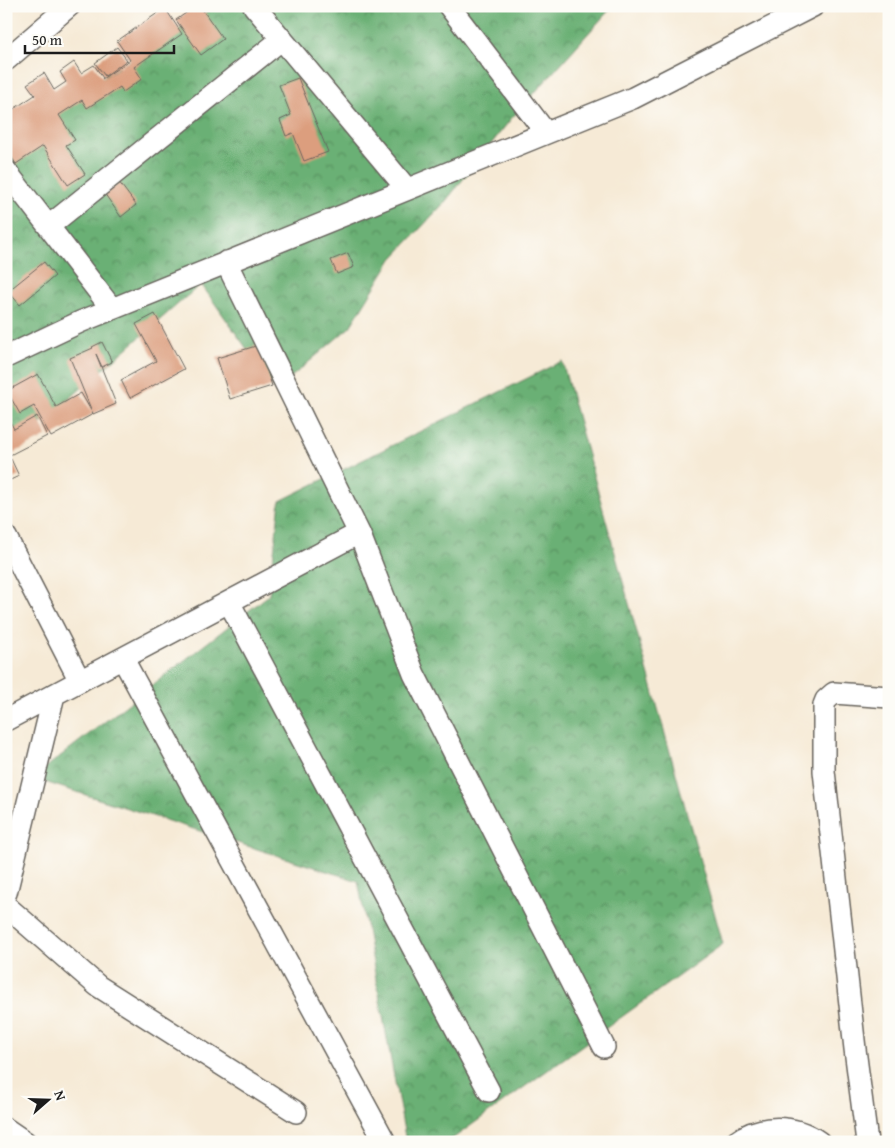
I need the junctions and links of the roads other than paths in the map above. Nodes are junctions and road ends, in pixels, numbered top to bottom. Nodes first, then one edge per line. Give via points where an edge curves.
1 (69, 6) edge
2 (254, 6) edge
3 (449, 6) edge
4 (813, 6) edge
5 (282, 39) junction
6 (6, 60) edge
7 (546, 132) junction
8 (6, 171) edge
9 (407, 188) junction
10 (49, 226) junction
11 (226, 262) junction
12 (112, 309) junction
13 (6, 357) edge
14 (359, 533) junction
15 (6, 537) edge
16 (229, 602) junction
17 (123, 659) junction
18 (80, 681) junction
19 (54, 695) junction
20 (889, 698) edge
21 (6, 720) edge
22 (6, 894) edge
23 (6, 906) edge
24 (604, 1047) dead end
25 (489, 1091) dead end
26 (296, 1112) dead end
27 (6, 1129) edge
28 (26, 1142) edge
29 (385, 1142) edge
30 (736, 1142) edge
31 (819, 1142) edge
32 (867, 1142) edge

1 - 6 street
2 - 5 street
3 - 7 street
4 - 7 street via 633,98
5 - 9 street
5 - 10 street
7 - 9 street
8 - 10 street
9 - 11 street
10 - 12 street
11 - 12 street
11 - 14 street
12 - 13 street
14 - 16 street
14 - 24 street via 414,674
15 - 18 street
16 - 17 street
16 - 25 street
17 - 18 street
17 - 29 street
18 - 19 street
19 - 21 street
19 - 22 street
20 - 32 street via 834,693 826,700 823,713 824,771
23 - 26 street via 98,986
27 - 28 street
30 - 31 street via 762,1129 791,1129

